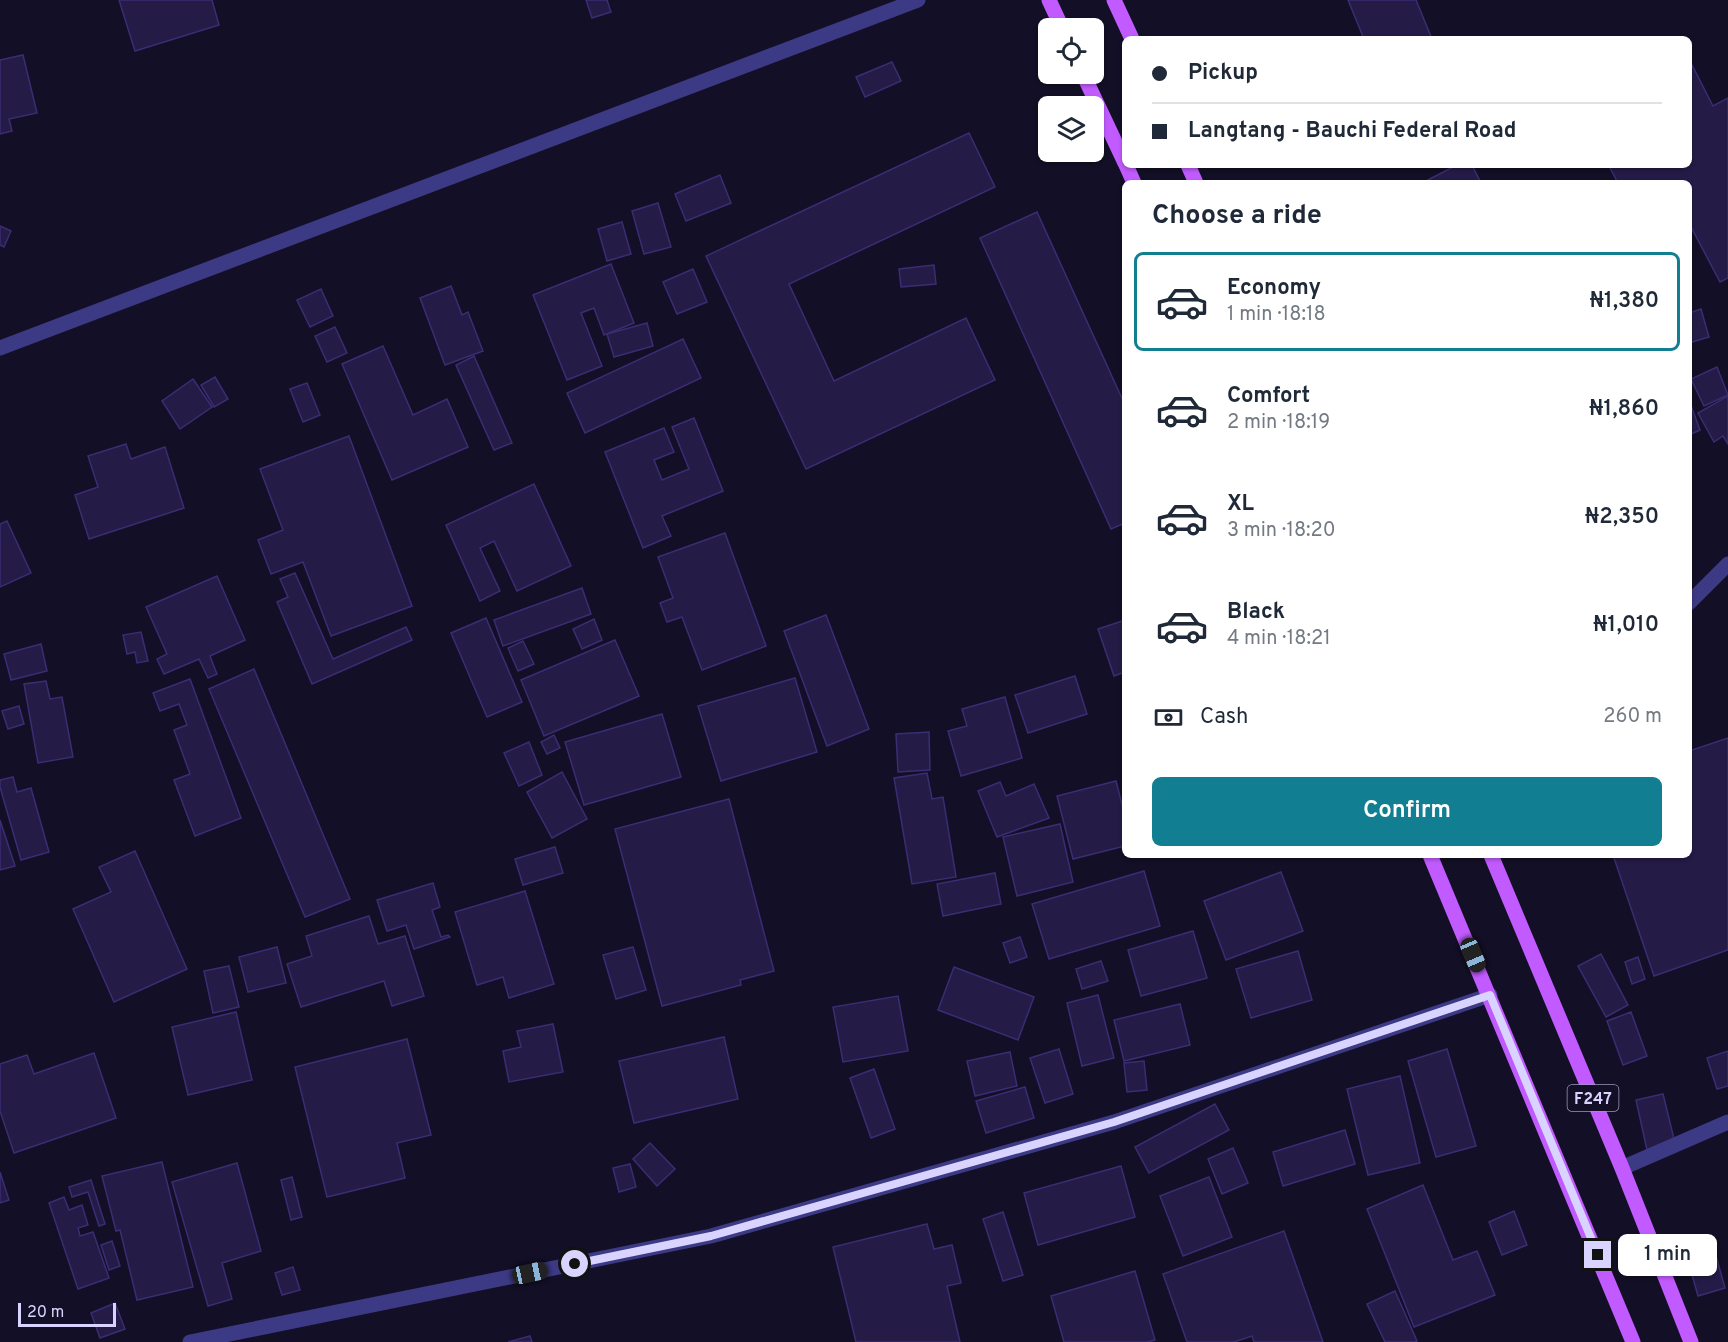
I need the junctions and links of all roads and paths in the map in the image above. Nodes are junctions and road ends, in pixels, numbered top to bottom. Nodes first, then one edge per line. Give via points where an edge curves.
1 (918, 0) edge
2 (1049, 0) edge
3 (1114, 0) edge
4 (1057, 18) edge
5 (1131, 36) edge
6 (1088, 84) edge
7 (1122, 156) edge
8 (0, 348) edge
9 (1728, 564) edge
10 (1692, 600) edge
11 (1431, 858) edge
12 (1492, 858) edge
13 (1490, 995) junction
14 (1728, 1122) edge
15 (1622, 1168) junction
16 (190, 1342) edge
17 (1634, 1342) edge
18 (1691, 1342) edge

1 - 8 street
2 - 4 main road
3 - 5 main road
6 - 7 main road
9 - 10 street
11 - 13 main road
12 - 15 main road, F247
13 - 16 street via 1114,1122 711,1236
13 - 17 main road
14 - 15 street
15 - 18 main road, F247

